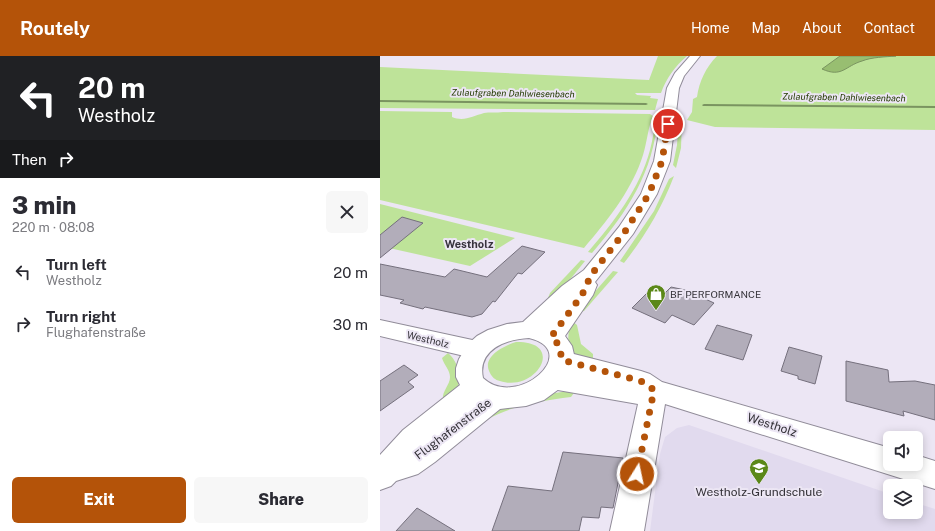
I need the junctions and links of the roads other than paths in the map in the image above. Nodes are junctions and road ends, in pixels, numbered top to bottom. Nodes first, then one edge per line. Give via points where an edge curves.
1 (695, 56) edge
2 (380, 328) edge
3 (540, 334) junction
4 (477, 350) junction
5 (557, 370) junction
6 (654, 390) junction
7 (485, 392) junction
8 (883, 460) edge
9 (922, 471) edge
10 (384, 472) edge
11 (935, 475) edge
12 (627, 531) edge

1 - 3 main road via 679,75 673,88 662,161 649,194 626,230 591,275 582,295
2 - 4 main road, Westholz
3 - 4 main road, Flughafenstraße via 512,331 504,333
3 - 5 main road via 559,345
4 - 7 main road, Flughafenstraße via 468,373 470,381
5 - 6 main road, Westholz via 636,393
5 - 7 main road, Flughafenstraße via 540,389 530,394 509,398
6 - 8 main road, Westholz
6 - 12 main road
7 - 10 main road, Flughafenstraße via 424,453 407,464
9 - 11 main road

